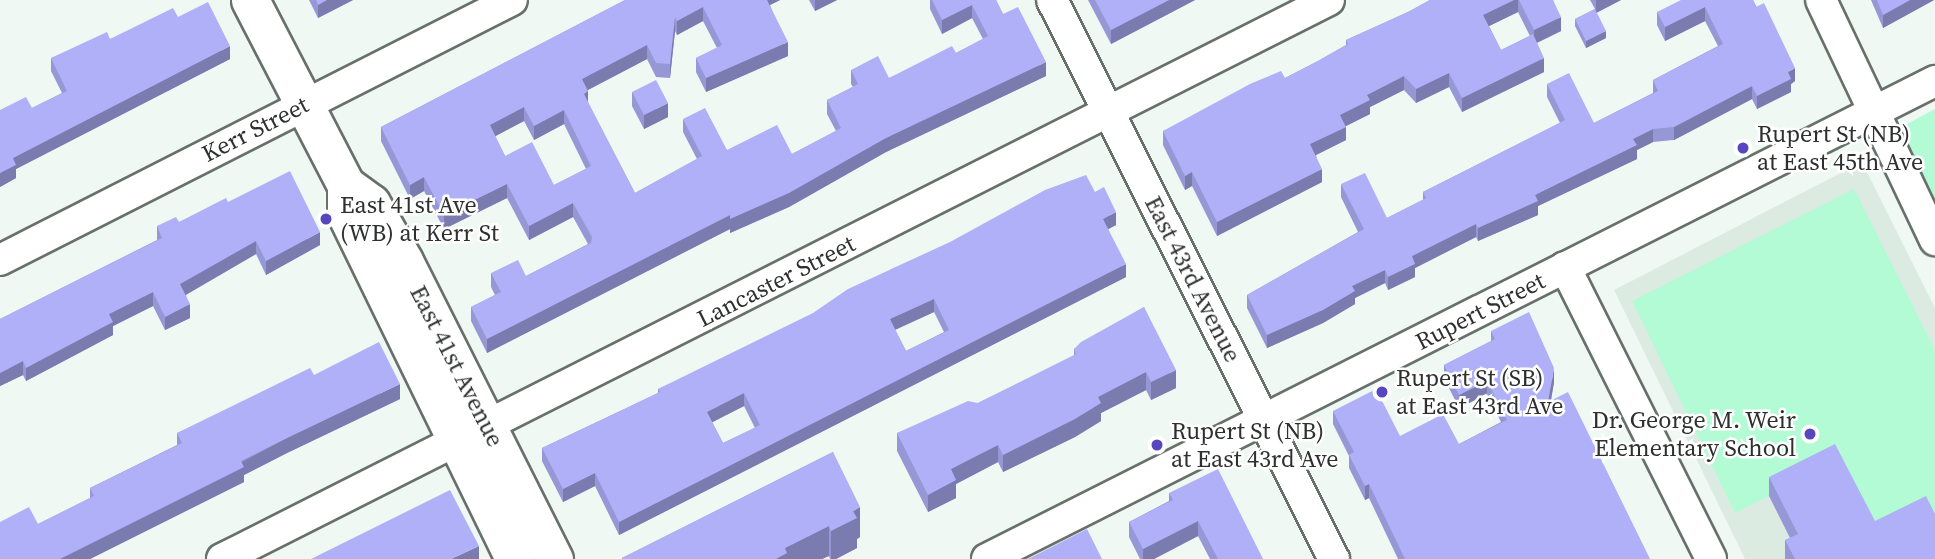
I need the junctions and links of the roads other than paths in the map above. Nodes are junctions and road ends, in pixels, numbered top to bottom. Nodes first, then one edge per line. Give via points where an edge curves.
1 (250, 0) edge
2 (512, 0) edge
3 (1052, 0) edge
4 (1329, 0) edge
5 (1821, 0) edge
6 (1935, 81) edge
7 (303, 104) junction
8 (1874, 113) junction
9 (1108, 114) junction
10 (346, 185) junction
11 (1935, 240) edge
12 (0, 260) edge
13 (1565, 267) junction
14 (1264, 418) junction
15 (488, 425) junction
16 (455, 442) junction
17 (222, 559) edge
18 (514, 559) edge
19 (554, 559) edge
20 (987, 559) edge
21 (1334, 559) edge
22 (1711, 559) edge

1 - 7 main road, East 41st Avenue
2 - 7 street, Kerr Street
3 - 9 street, East 43rd Avenue
4 - 9 street, Lancaster Street
5 - 8 street
6 - 8 street, Rupert Street
7 - 10 main road, East 41st Avenue
7 - 12 street, Kerr Street
8 - 11 street
8 - 13 street, Rupert Street
9 - 14 street, East 43rd Avenue
9 - 15 street, Lancaster Street
10 - 15 main road, East 41st Avenue via 371,203
10 - 16 main road, East 41st Avenue via 346,214
13 - 14 street, Rupert Street
13 - 22 street
14 - 20 street, Rupert Street
14 - 21 street, East 43rd Avenue
15 - 16 street, Lancaster Street
15 - 19 main road, East 41st Avenue
16 - 17 street, Lancaster Street
16 - 18 main road, East 41st Avenue

